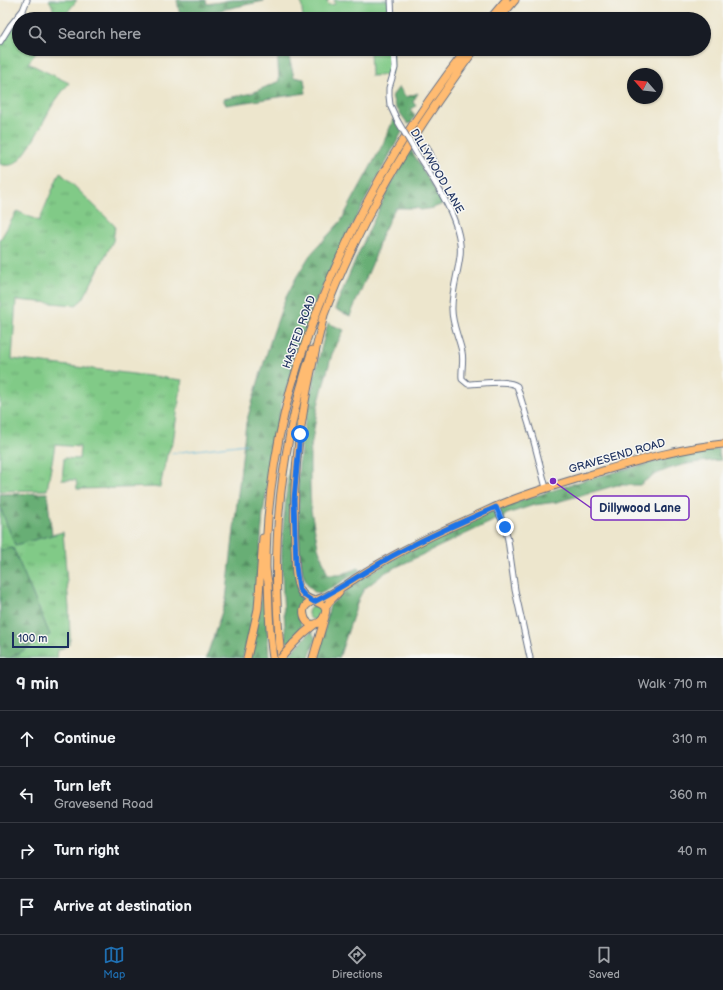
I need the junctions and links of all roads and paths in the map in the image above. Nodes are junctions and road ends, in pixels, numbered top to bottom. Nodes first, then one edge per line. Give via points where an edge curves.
1 (27, 0) edge
2 (391, 0) edge
3 (506, 0) edge
4 (515, 0) edge
5 (21, 12) edge
6 (392, 12) edge
7 (496, 12) edge
8 (505, 12) edge
9 (12, 24) edge
10 (0, 42) edge
11 (394, 56) edge
12 (462, 56) edge
13 (470, 56) edge
14 (427, 147) dead end
15 (437, 186) junction
16 (324, 315) junction
17 (297, 365) junction
18 (723, 444) edge
19 (546, 488) junction
20 (496, 507) junction
21 (348, 584) junction
22 (314, 602) junction
23 (325, 611) junction
24 (305, 618) junction
25 (315, 624) junction
26 (293, 644) junction
27 (247, 658) edge
28 (273, 658) edge
29 (281, 658) edge
30 (313, 658) edge
31 (530, 658) edge

1 - 5 street
2 - 6 street
3 - 7 main road
4 - 8 main road
9 - 10 street
11 - 15 street, DILLYWOOD LANE, bridge via 390,105
12 - 17 main road, HASTED ROAD via 417,118 371,197 318,309
13 - 16 main road, HASTED ROAD via 423,122 386,184 356,241
14 - 15 street via 441,181
15 - 19 street, DILLYWOOD LANE via 454,219 461,244 452,308 462,351 462,379 467,384 512,383 517,386
16 - 22 main road via 302,415 294,500 298,586 301,592
16 - 29 main road, HASTED ROAD via 298,395 282,484 276,574
17 - 27 main road via 285,400 273,456 264,518 258,609
17 - 28 main road, HASTED ROAD via 279,441 268,520 266,568
18 - 19 main road, GRAVESEND ROAD via 669,452
19 - 20 main road, GRAVESEND ROAD
20 - 21 main road, GRAVESEND ROAD via 398,553
20 - 31 street via 505,527 511,553 515,590
21 - 22 main road, GRAVESEND ROAD
21 - 23 main road, GRAVESEND ROAD via 333,598
22 - 23 main road via 321,604
22 - 24 main road via 306,605 303,612
23 - 25 main road via 322,621
23 - 30 main road
24 - 25 main road
24 - 26 main road via 303,630
25 - 26 main road
26 - 29 main road, bridge

